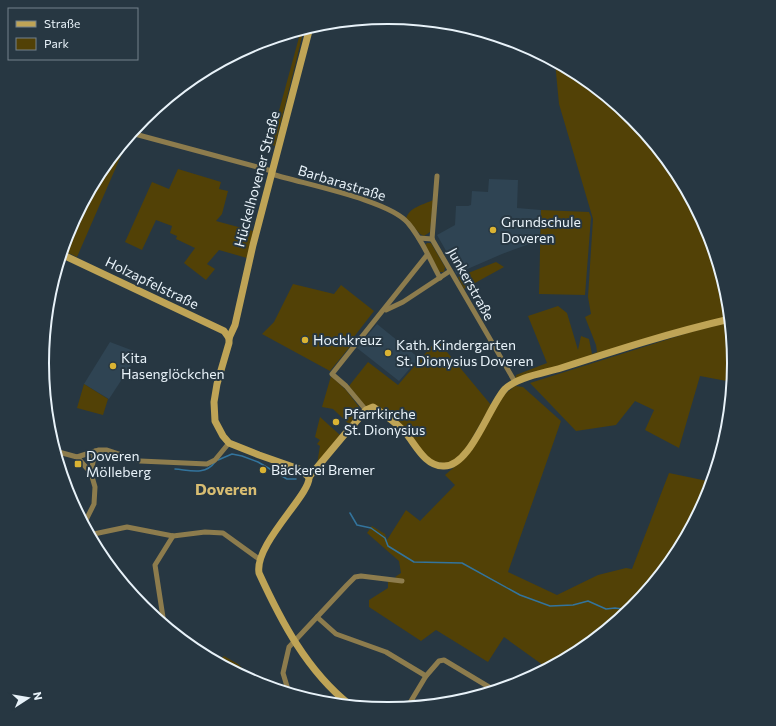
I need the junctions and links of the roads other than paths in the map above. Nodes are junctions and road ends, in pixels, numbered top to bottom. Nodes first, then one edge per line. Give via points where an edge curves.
1 (308, 34) edge
2 (137, 134) edge
3 (272, 173) junction
4 (437, 176) dead end
5 (419, 238) junction
6 (432, 239) junction
7 (427, 256) junction
8 (66, 257) edge
9 (450, 271) junction
10 (440, 278) junction
11 (384, 311) junction
12 (724, 321) edge
13 (229, 338) junction
14 (514, 382) junction
15 (366, 410) junction
16 (229, 443) junction
17 (95, 451) junction
18 (61, 452) edge
19 (77, 456) junction
20 (91, 473) junction
21 (309, 477) junction
22 (87, 518) edge
23 (95, 534) edge
24 (173, 536) junction
25 (258, 560) junction
26 (402, 581) dead end
27 (163, 617) edge
28 (317, 617) junction
29 (294, 640) junction
30 (426, 676) junction
31 (287, 686) edge
32 (488, 687) edge
33 (344, 699) edge
34 (411, 701) edge

1 - 3 street, Hückelhovener Straße
2 - 3 street, Barbarastraße
3 - 5 street, Barbarastraße via 368,201 394,212 407,222
3 - 13 street, Hückelhovener Straße via 235,325
4 - 6 street
5 - 6 street
5 - 7 street, Barbarastraße
6 - 9 street, Junkerstraße
7 - 10 street, Barbarastraße
7 - 11 street
8 - 13 street, Holzapfelstraße via 224,332
9 - 10 street
9 - 14 street, Junkerstraße
10 - 11 street
11 - 15 street via 332,374
12 - 14 street
13 - 16 street, Hückelhovener Straße via 214,402 215,421
14 - 15 street via 501,395 463,457 449,466 437,466 427,459 405,432 384,414 373,407
15 - 21 street
16 - 17 street via 215,460 207,464 140,461 107,450
16 - 21 street via 299,469
17 - 19 street
17 - 20 street
18 - 19 street
19 - 20 street
20 - 22 street via 95,487 94,504
21 - 25 street via 302,493
23 - 24 street via 127,527
24 - 25 street via 205,532 223,534
24 - 27 street via 155,565
25 - 29 street via 259,572
26 - 28 street via 355,577
28 - 29 street
28 - 30 street via 336,634 386,652
29 - 31 street via 285,659 283,673
29 - 33 street via 319,675
30 - 32 street via 439,660 444,660
30 - 34 street

